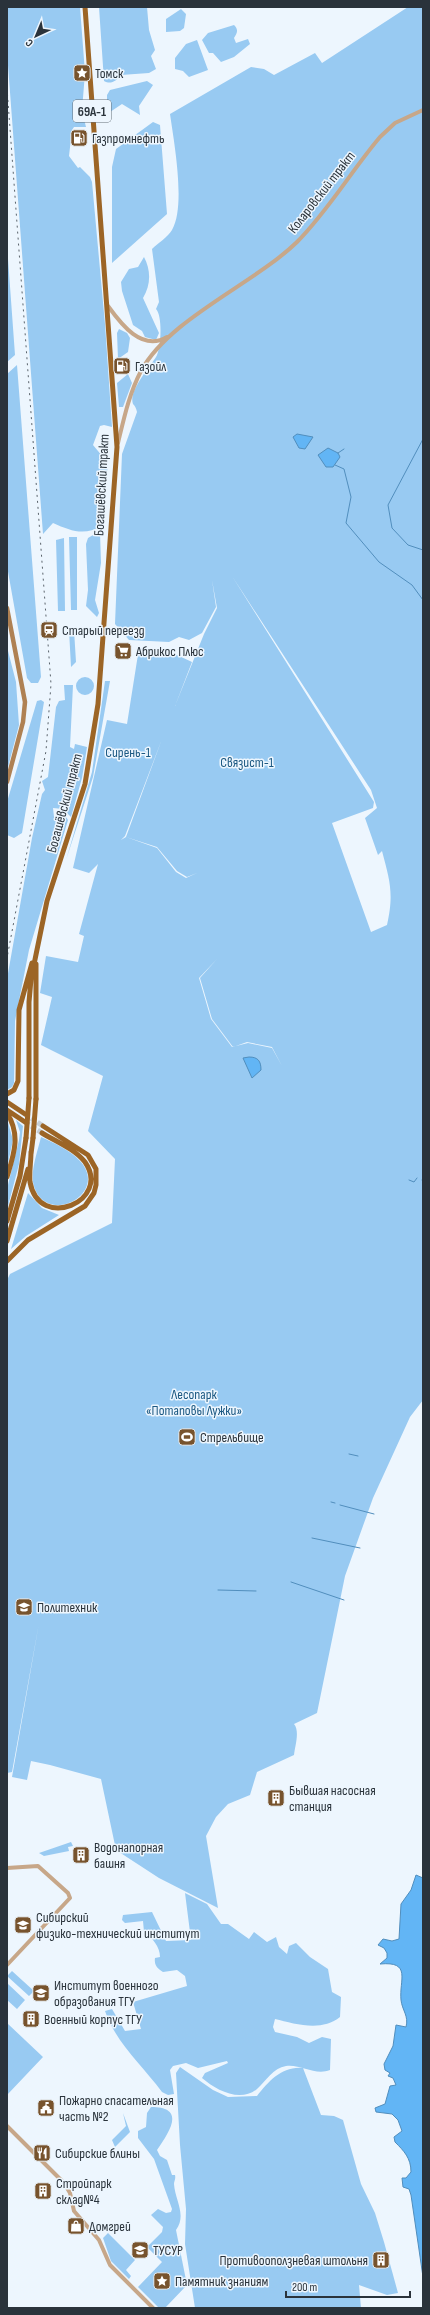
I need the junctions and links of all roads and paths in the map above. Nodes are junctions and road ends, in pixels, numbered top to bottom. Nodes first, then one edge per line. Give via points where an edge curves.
1 (85, 7) edge
2 (423, 110) edge
3 (108, 306) junction
4 (117, 320) junction
5 (109, 322) junction
6 (177, 330) junction
7 (149, 342) junction
8 (156, 350) junction
9 (115, 415) junction
10 (124, 416) junction
11 (117, 447) junction
12 (7, 608) edge
13 (7, 782) edge
14 (35, 957) junction
15 (7, 1094) edge
16 (7, 1102) edge
17 (7, 1111) edge
18 (25, 1114) tunnel mouth
19 (25, 1122) tunnel mouth
20 (43, 1126) tunnel mouth
21 (42, 1133) tunnel mouth
22 (31, 1152) junction
23 (7, 1177) edge
24 (7, 1221) edge
25 (7, 1241) edge
26 (7, 1261) edge
27 (7, 1868) edge
28 (7, 1965) edge
29 (7, 2126) edge
30 (153, 2308) edge

1 - 3 main road, Богашёвский тракт / 69А-1
2 - 6 street, Коларовский тракт via 394,124 380,137 297,242
3 - 4 street
3 - 5 main road, Богашёвский тракт
4 - 5 street
4 - 7 street via 134,335
5 - 9 main road, Богашёвский тракт
6 - 7 street via 161,340
6 - 8 street
7 - 8 street via 156,345
8 - 10 street via 135,383
9 - 10 street via 119,419
9 - 11 main road, Богашёвский тракт
10 - 11 street
11 - 14 main road, Богашёвский тракт via 104,642 90,760 76,815 47,901
12 - 13 main road via 25,697 23,722
14 - 15 main road via 28,972 19,1010 18,1082 14,1090
14 - 22 main road, Богашёвский тракт, bridge via 36,1099
14 - 24 main road, Богашёвский тракт, bridge via 29,988 30,1098 26,1138 20,1176
16 - 18 main road
17 - 19 main road
17 - 23 main road via 16,1136
20 - 26 main road via 88,1155 96,1169 94,1193 85,1206 28,1240
21 - 22 main road via 78,1155 87,1166 90,1184 80,1201 60,1209 49,1206 39,1199 30,1181
22 - 25 main road, Богашёвский тракт via 21,1199
27 - 28 street via 38,1866 68,1893 69,1899
29 - 30 street via 64,2183 70,2193 74,2211 99,2240 110,2265

